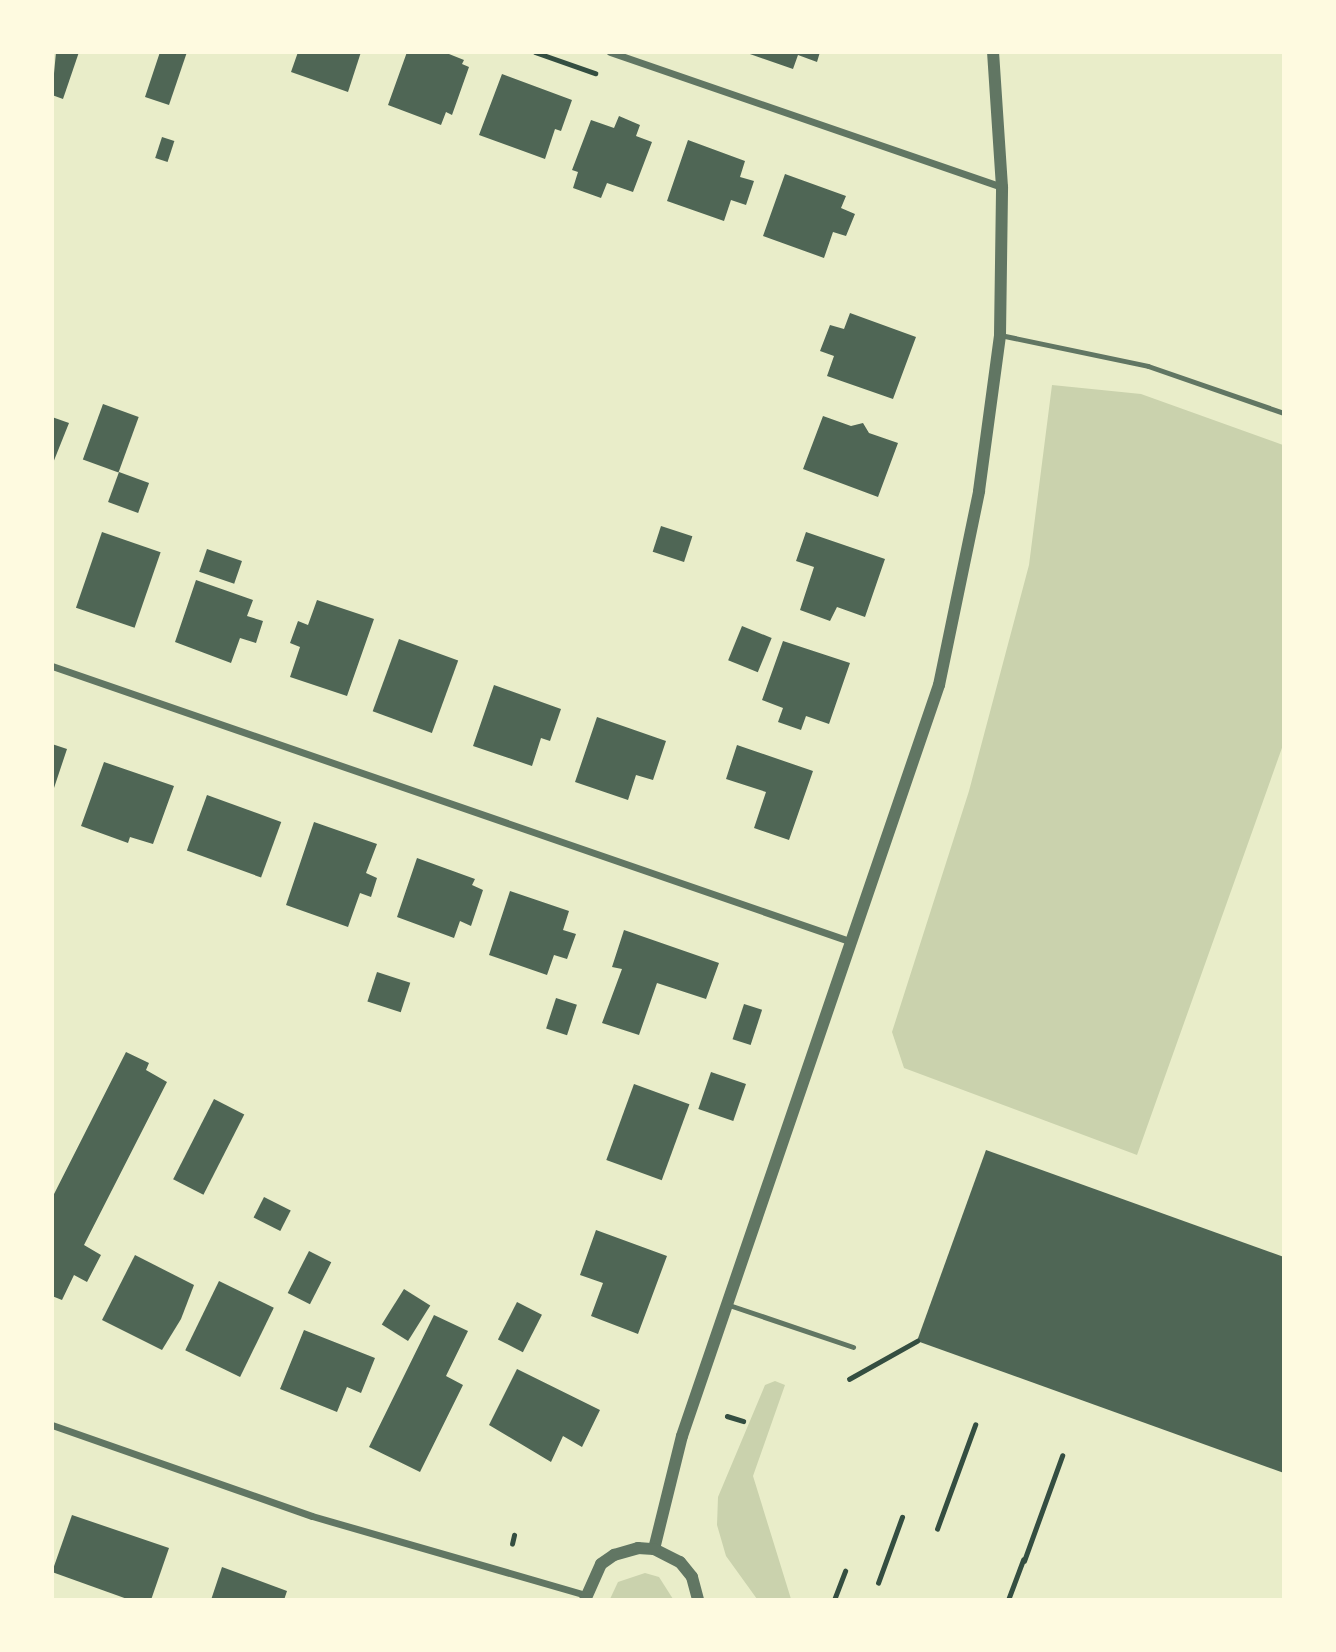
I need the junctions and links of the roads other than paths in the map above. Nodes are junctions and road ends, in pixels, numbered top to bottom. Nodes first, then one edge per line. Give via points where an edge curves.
1 (610, 52) edge
2 (993, 52) edge
3 (1002, 187) junction
4 (1000, 335) junction
5 (1283, 413) edge
6 (52, 666) edge
7 (853, 943) junction
8 (729, 1304) junction
9 (853, 1347) dead end
10 (52, 1425) edge
11 (654, 1549) junction
12 (585, 1597) edge
13 (698, 1600) edge

1 - 3 street
2 - 3 street
3 - 4 street
4 - 5 lane via 1148,366
4 - 7 street via 979,491 939,685
6 - 7 street
7 - 8 street
8 - 9 lane
8 - 11 street via 682,1436
10 - 12 street via 312,1516
11 - 12 street via 614,1555 596,1570
11 - 13 street via 686,1569

